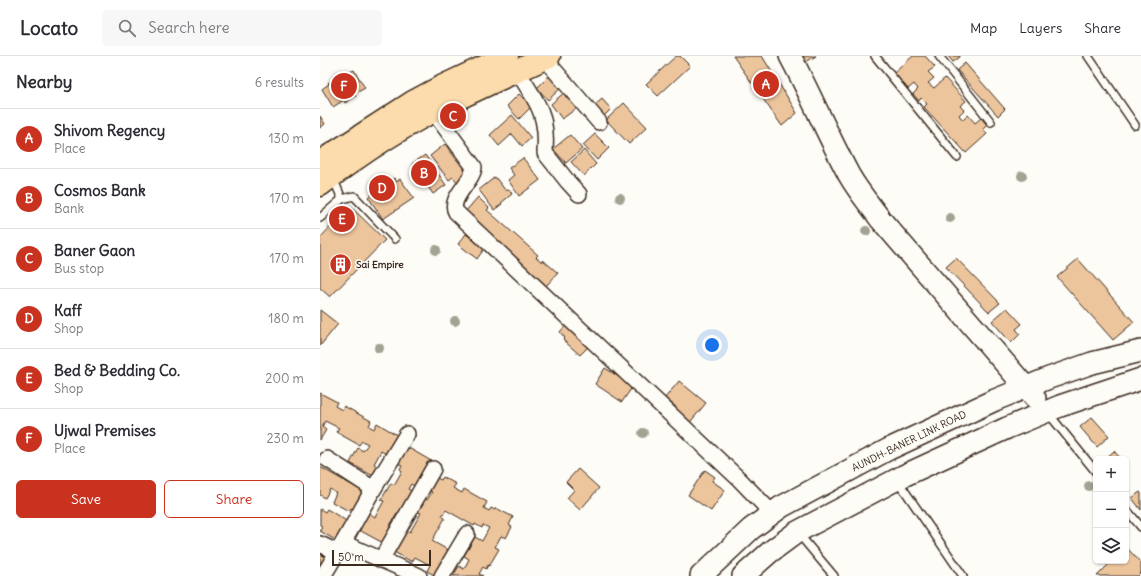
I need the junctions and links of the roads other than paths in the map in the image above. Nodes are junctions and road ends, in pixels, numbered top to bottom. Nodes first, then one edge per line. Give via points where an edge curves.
1 (790, 56) edge
2 (875, 56) edge
3 (939, 56) edge
4 (1088, 56) edge
5 (529, 60) edge
6 (433, 111) junction
7 (599, 122) dead end
8 (991, 122) dead end
9 (1135, 125) dead end
10 (957, 157) dead end
11 (324, 174) edge
12 (580, 194) dead end
13 (342, 199) junction
14 (320, 218) edge
15 (395, 239) dead end
16 (1141, 351) edge
17 (1141, 380) edge
18 (1026, 388) junction
19 (1046, 412) junction
20 (407, 434) dead end
21 (327, 459) dead end
22 (1093, 468) edge
23 (433, 469) dead end
24 (897, 479) junction
25 (371, 493) junction
26 (772, 513) junction
27 (1129, 513) edge
28 (1141, 527) edge
29 (797, 532) junction
30 (467, 534) dead end
31 (320, 544) edge
32 (340, 548) junction
33 (381, 560) junction
34 (323, 576) edge
35 (419, 576) edge
36 (442, 576) edge
37 (701, 576) edge
38 (743, 576) edge
39 (834, 576) edge
40 (963, 576) edge

1 - 18 main road via 850,176 866,201
2 - 10 lane
3 - 8 lane
4 - 9 lane
5 - 6 main road
5 - 7 street
5 - 11 main road via 441,87 413,102
5 - 12 street via 547,134 546,153
6 - 11 main road
6 - 26 street via 474,167 455,200 456,212
11 - 13 lane
13 - 14 lane
13 - 15 lane via 354,196
16 - 18 main road, AUNDH-BANER LINK ROAD via 1092,363
17 - 19 main road
18 - 19 main road
18 - 26 main road, AUNDH-BANER LINK ROAD via 890,449
19 - 22 lane
19 - 24 main road
20 - 25 street
21 - 25 street via 369,486 372,489
23 - 33 street
24 - 29 main road
24 - 40 lane
25 - 32 street
26 - 37 main road, AUNDH-BANER LINK ROAD
27 - 28 lane
29 - 38 main road
29 - 39 lane
30 - 36 street
31 - 32 street
32 - 33 street
32 - 34 street
33 - 35 street

